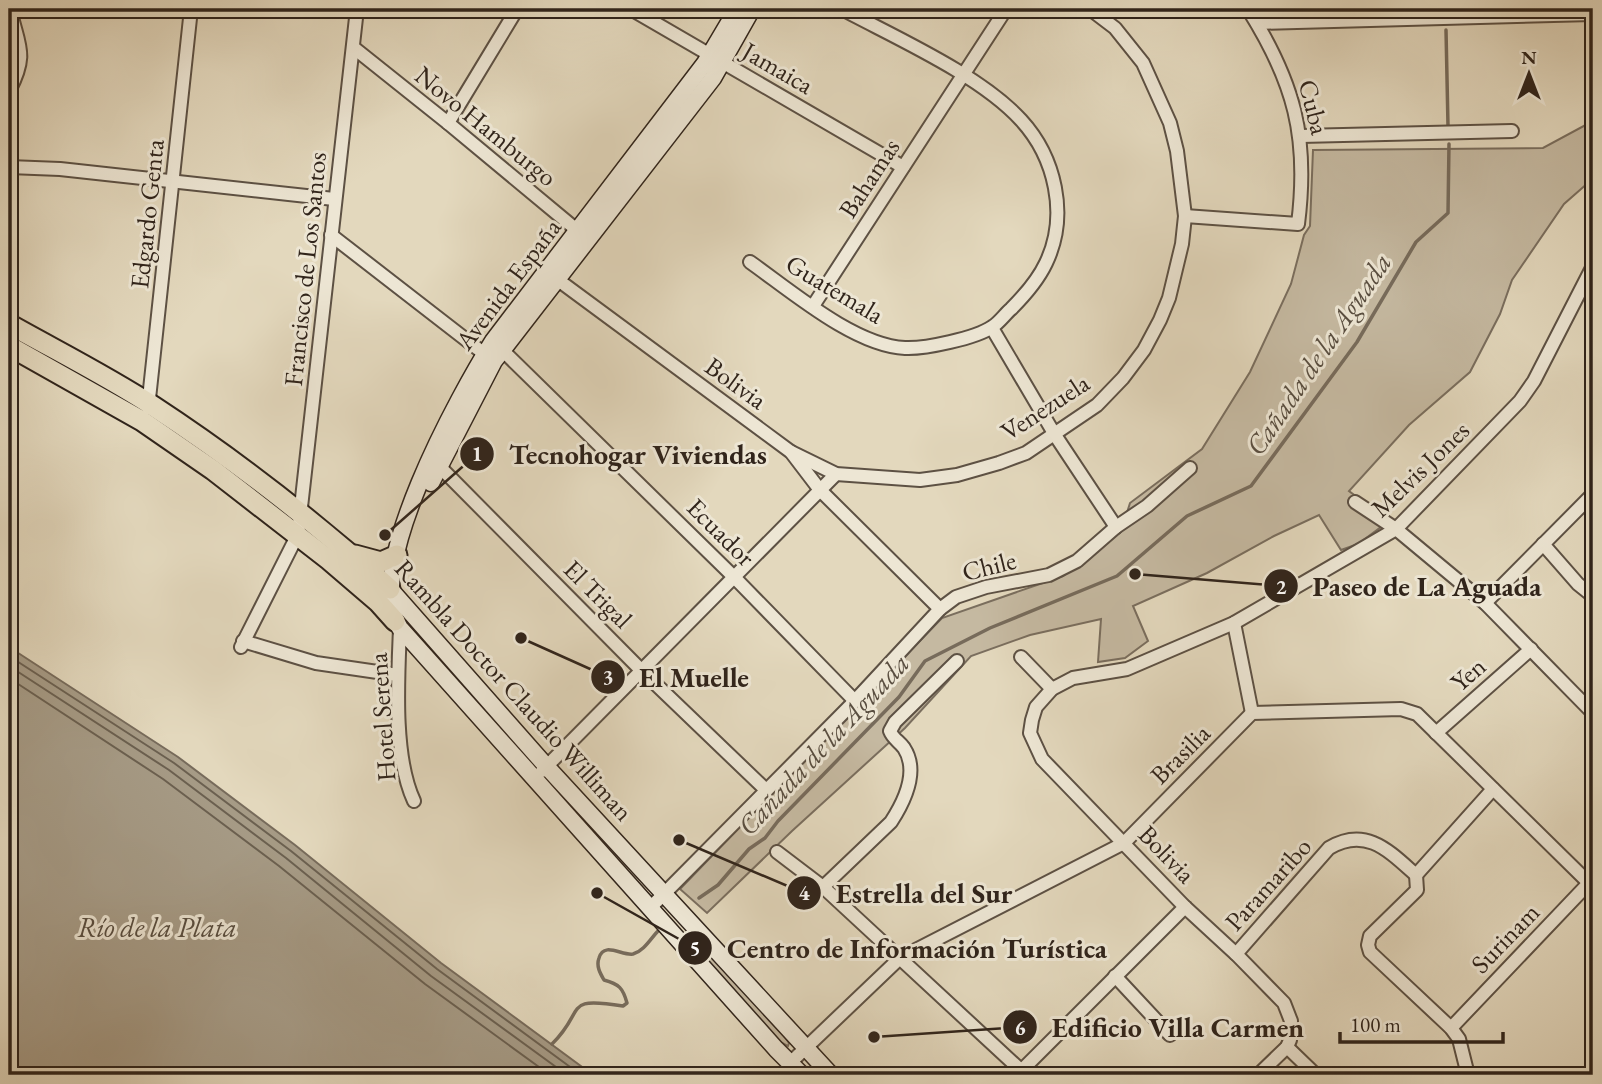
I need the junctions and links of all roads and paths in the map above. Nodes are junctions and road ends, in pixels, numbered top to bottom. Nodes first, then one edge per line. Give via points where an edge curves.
1 (10, 9) edge
2 (191, 9) edge
3 (357, 9) edge
4 (517, 9) edge
5 (631, 9) edge
6 (737, 9) edge
7 (752, 9) edge
8 (842, 9) edge
9 (1006, 9) edge
10 (1090, 9) edge
11 (1248, 9) edge
12 (1593, 14) edge
13 (1257, 23) junction
14 (354, 48) junction
15 (716, 59) junction
16 (963, 75) junction
17 (9, 92) edge
18 (448, 122) junction
19 (1512, 131) dead end
20 (1301, 136) junction
21 (9, 167) edge
22 (903, 167) junction
23 (173, 182) junction
24 (334, 199) junction
25 (1185, 216) junction
26 (331, 235) junction
27 (583, 235) junction
28 (750, 262) dead end
29 (1591, 274) edge
30 (552, 276) junction
31 (813, 306) junction
32 (9, 324) edge
33 (992, 328) junction
34 (9, 346) edge
35 (494, 351) junction
36 (146, 413) junction
37 (1055, 435) junction
38 (792, 452) junction
39 (434, 461) junction
40 (1190, 468) dead end
41 (836, 474) junction
42 (820, 490) junction
43 (1593, 494) edge
44 (1355, 502) dead end
45 (300, 513) junction
46 (1116, 527) junction
47 (1396, 529) junction
48 (298, 534) junction
49 (1543, 544) junction
50 (349, 552) junction
51 (397, 555) junction
52 (734, 577) junction
53 (1593, 596) edge
54 (1485, 603) junction
55 (392, 607) junction
56 (940, 609) junction
57 (1234, 623) junction
58 (426, 631) junction
59 (419, 649) junction
60 (1531, 649) junction
61 (399, 655) junction
62 (1021, 657) dead end
63 (957, 661) dead end
64 (642, 671) junction
65 (398, 676) junction
66 (1052, 689) junction
67 (855, 700) junction
68 (1252, 713) junction
69 (1593, 713) edge
70 (1436, 733) junction
71 (547, 766) junction
72 (535, 779) junction
73 (1493, 789) junction
74 (766, 790) junction
75 (414, 801) dead end
76 (1124, 843) junction
77 (777, 852) dead end
78 (1416, 875) junction
79 (1591, 883) edge
80 (823, 887) junction
81 (664, 894) junction
82 (1185, 907) junction
83 (660, 919) junction
84 (1236, 954) junction
85 (900, 958) junction
86 (1115, 976) junction
87 (1451, 1028) junction
88 (1170, 1035) dead end
89 (1287, 1047) junction
90 (805, 1048) junction
91 (790, 1063) junction
92 (1021, 1074) edge
93 (802, 1075) edge
94 (831, 1075) edge
95 (1258, 1075) edge
96 (1316, 1075) edge
97 (1468, 1075) edge

1 - 17 street via 21,43
2 - 23 street, Edgardo Genta
3 - 14 street, Francisco de Los Santos
4 - 18 street
5 - 15 street, Jamaica
6 - 15 main road, Avenida España
7 - 15 main road, Avenida España
8 - 16 street, Guatemala
9 - 16 street, Bahamas
10 - 25 street, Venezuela via 1115,28 1143,63 1158,93 1177,151
11 - 13 street, Cuba
12 - 13 street
13 - 20 street, Cuba via 1285,78
14 - 18 street, Novo Hamburgo
14 - 24 street, Francisco de Los Santos
15 - 22 street, Jamaica
15 - 27 main road, Avenida España
16 - 22 street, Bahamas
16 - 33 street, Guatemala via 1021,120 1040,145 1058,198 1046,262 1024,295
18 - 27 street, Novo Hamburgo
19 - 20 street
20 - 25 street, Cuba via 1303,186 1298,224
21 - 23 street
22 - 31 street, Bahamas
23 - 24 street
23 - 36 street, Edgardo Genta
24 - 26 street, Francisco de Los Santos
25 - 37 street, Venezuela via 1177,270 1152,337 1097,405
26 - 35 street, Ecuador
26 - 45 street, Francisco de Los Santos
27 - 30 main road, Avenida España
28 - 31 street, Guatemala
29 - 47 street, Melvis Jones via 1520,401
30 - 35 main road, Avenida España
30 - 38 street, Bolivia
31 - 33 street, Guatemala via 871,341 905,348 938,346
32 - 36 main road, Rambla Doctor Claudio Williman
33 - 37 street
34 - 36 main road, Rambla Doctor Claudio Williman
35 - 39 main road, Avenida España via 471,375
35 - 52 street, Ecuador
36 - 45 main road, Rambla Doctor Claudio Williman via 220,452
36 - 48 main road, Rambla Doctor Claudio Williman
37 - 41 street, Venezuela via 1026,453 957,475 920,480
37 - 46 street
38 - 41 street, Venezuela
38 - 42 street, Bolivia
39 - 51 main road, Avenida España via 408,512
39 - 55 main road, Avenida España
39 - 64 street, El Trigal
40 - 46 street, Chile
41 - 42 street
42 - 52 street
42 - 56 street, Bolivia
43 - 49 street
44 - 47 street
45 - 48 street, Francisco de Los Santos
45 - 50 main road, Rambla Doctor Claudio Williman
46 - 56 street, Chile via 1077,561 1049,575 986,587 956,597
47 - 54 street
47 - 57 street, Melvis Jones
48 - 55 main road, Rambla Doctor Claudio Williman
48 - 65 street via 242,644 316,663
49 - 53 street
49 - 54 street
50 - 51 main road via 381,562
50 - 55 main road, Rambla Doctor Claudio Williman
51 - 55 main road, Avenida España
52 - 64 street
52 - 67 street, Ecuador
54 - 60 street
55 - 58 main road, Rambla Doctor Claudio Williman
55 - 59 main road, Rambla Doctor Claudio Williman
55 - 61 street, Hotel Serena
56 - 67 street, Chile
57 - 66 street, Melvis Jones via 1127,670 1073,678
57 - 68 street
58 - 59 street
58 - 71 main road, Rambla Doctor Claudio Williman
59 - 61 street
59 - 72 main road, Rambla Doctor Claudio Williman
60 - 69 street
60 - 70 street, Yen
61 - 65 street, Hotel Serena
62 - 66 street
63 - 80 street via 890,731 904,749 909,775 898,811
64 - 71 street
64 - 74 street, El Trigal
65 - 75 street, Hotel Serena via 404,768
66 - 76 street, Bolivia via 1036,707 1030,733 1033,744 1055,774
67 - 74 street, Chile
68 - 70 street via 1401,709 1417,714
68 - 76 street, Brasilia
70 - 73 street
71 - 72 street
71 - 81 main road, Rambla Doctor Claudio Williman
72 - 83 main road, Rambla Doctor Claudio Williman
73 - 78 street
73 - 79 street
74 - 81 street, Chile
76 - 82 street, Bolivia
76 - 85 street, Brasilia
77 - 80 street
78 - 84 street, Paramaribo via 1390,852 1366,840 1339,842 1320,856
78 - 87 street via 1417,890 1370,936 1368,945 1370,952
79 - 87 street, Surinam
80 - 85 street
81 - 83 street, Chile
81 - 90 main road, Rambla Doctor Claudio Williman
82 - 84 street, Bolivia
82 - 86 street
83 - 91 main road, Rambla Doctor Claudio Williman
84 - 89 street, Bolivia via 1284,1003 1292,1031
85 - 90 street, Brasilia
85 - 92 street
86 - 88 street
86 - 92 street
87 - 97 street via 1459,1039
89 - 95 street
89 - 96 street
90 - 91 street, Brasilia
90 - 94 main road, Rambla Doctor Claudio Williman
91 - 93 main road, Rambla Doctor Claudio Williman

